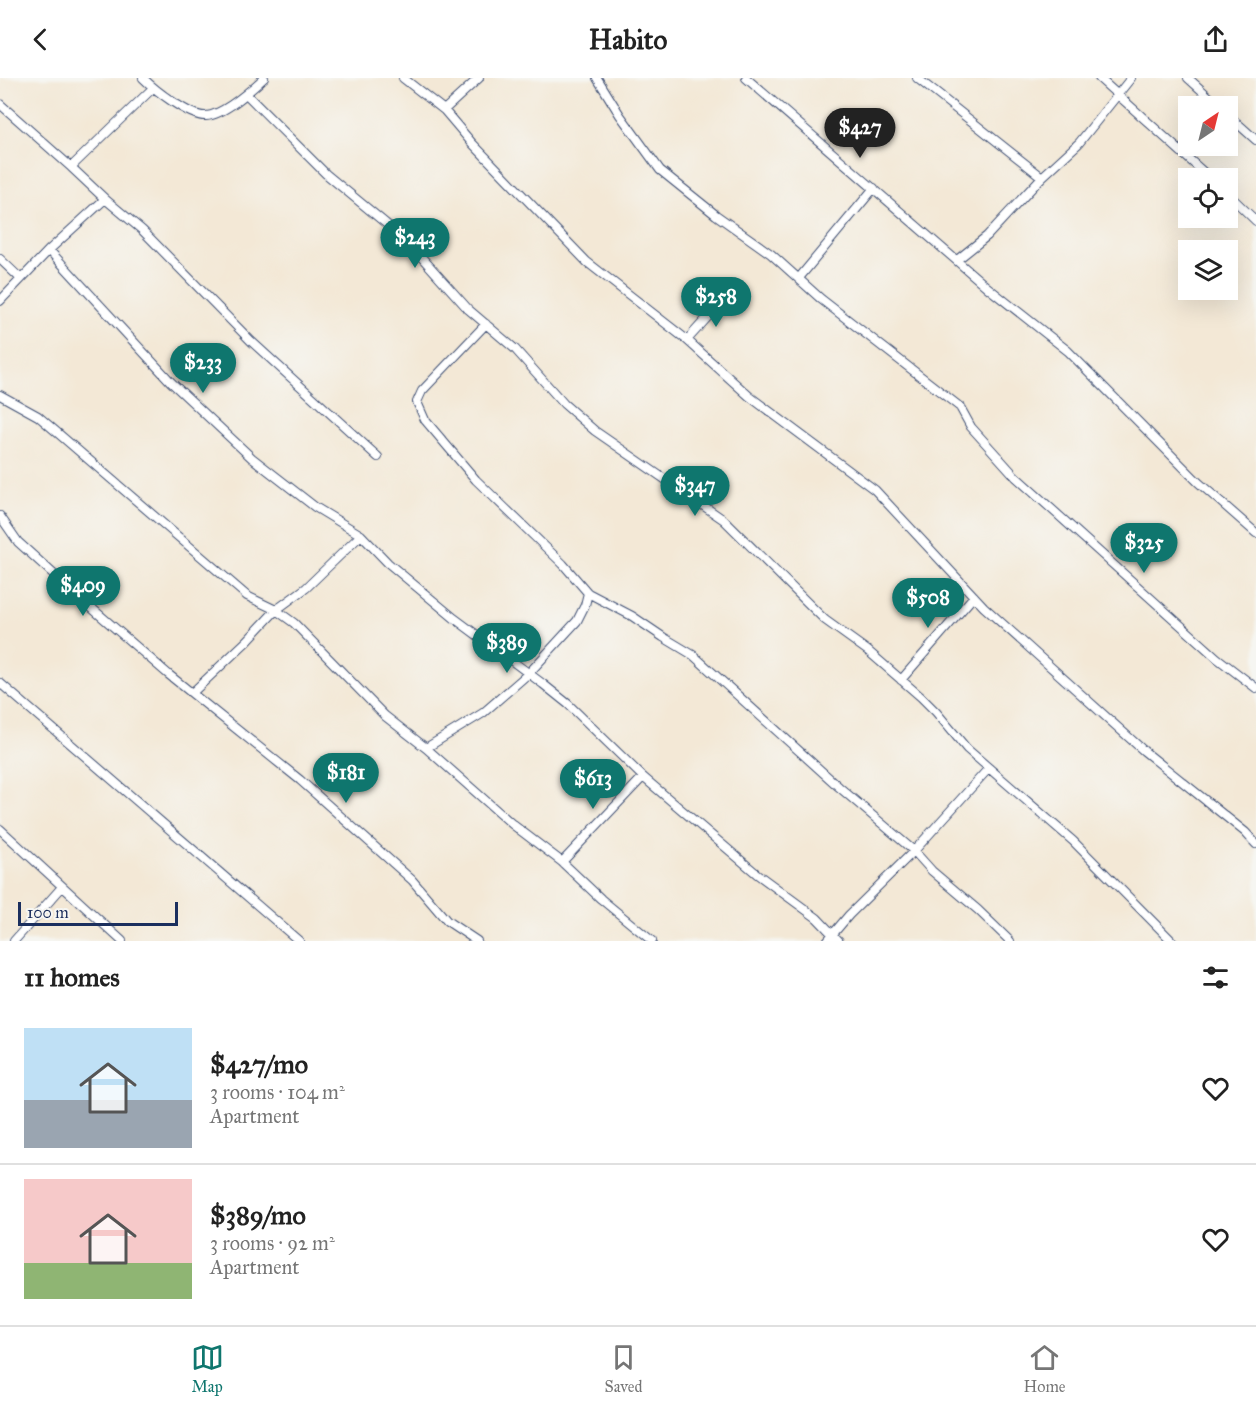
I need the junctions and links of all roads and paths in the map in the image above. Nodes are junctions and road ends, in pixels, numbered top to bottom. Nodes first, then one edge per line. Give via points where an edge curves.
1 (143, 78) edge
2 (264, 78) edge
3 (403, 78) edge
4 (479, 78) edge
5 (597, 78) edge
6 (746, 78) edge
7 (917, 78) edge
8 (1099, 78) edge
9 (1131, 78) edge
10 (1188, 78) edge
11 (153, 88) junction
12 (246, 94) junction
13 (1117, 94) junction
14 (1208, 96) edge
15 (0, 104) edge
16 (444, 110) junction
17 (1238, 124) edge
18 (1256, 140) edge
19 (71, 167) junction
20 (1199, 168) edge
21 (1042, 177) junction
22 (874, 188) junction
23 (105, 199) junction
24 (1238, 204) edge
25 (1256, 221) edge
26 (49, 250) junction
27 (0, 259) edge
28 (957, 260) junction
29 (20, 278) junction
30 (799, 278) junction
31 (725, 298) dead end
32 (0, 301) edge
33 (486, 324) junction
34 (687, 340) junction
35 (0, 395) edge
36 (378, 457) dead end
37 (0, 516) edge
38 (1256, 533) edge
39 (360, 535) junction
40 (588, 593) junction
41 (974, 596) junction
42 (276, 610) junction
43 (529, 673) junction
44 (901, 680) junction
45 (0, 684) edge
46 (1256, 688) edge
47 (193, 692) junction
48 (426, 748) junction
49 (989, 768) junction
50 (643, 777) junction
51 (0, 829) edge
52 (1256, 844) edge
53 (914, 851) junction
54 (562, 862) junction
55 (62, 887) junction
56 (833, 939) edge
57 (14, 941) edge
58 (122, 941) edge
59 (299, 941) edge
60 (477, 941) edge
61 (652, 941) edge
62 (1010, 941) edge
63 (1172, 941) edge

1 - 11 street
2 - 12 street
3 - 16 street
4 - 16 street
5 - 30 street via 660,170
6 - 22 street
7 - 21 street
8 - 13 street
9 - 13 street
10 - 14 street
11 - 12 street via 188,110 206,116
11 - 19 street
12 - 33 street via 326,174 407,241
13 - 20 street
13 - 21 street via 1079,143
15 - 19 street
16 - 34 street via 580,256
17 - 18 street
19 - 23 street
21 - 28 street via 987,236
22 - 28 street
22 - 30 street
23 - 26 street
23 - 36 street
24 - 25 street
26 - 29 street
26 - 39 street via 171,382 252,458 315,507
27 - 29 street
28 - 38 street via 1068,351 1198,482
29 - 32 street
30 - 46 street via 960,407 971,427 1016,477
31 - 34 street
33 - 40 street via 422,391 417,402 425,420 476,480
33 - 44 street via 515,349 564,404 724,520 825,620
34 - 41 street via 749,396 875,490
35 - 42 street via 38,416 247,596
37 - 47 street via 18,542
39 - 42 street via 306,588
39 - 43 street via 425,594
40 - 43 street via 577,621
40 - 53 street via 693,655
41 - 44 street
41 - 52 street via 1144,751
42 - 47 street
42 - 48 street via 311,639 385,716
43 - 48 street via 483,713
43 - 50 street via 568,704
44 - 49 street
45 - 59 street
47 - 60 street via 412,880 447,921
48 - 54 street
49 - 53 street
49 - 63 street via 1101,868
50 - 54 street
50 - 56 street via 757,874 817,918
51 - 55 street
53 - 56 street via 849,915
53 - 62 street
54 - 61 street
55 - 57 street
55 - 58 street

